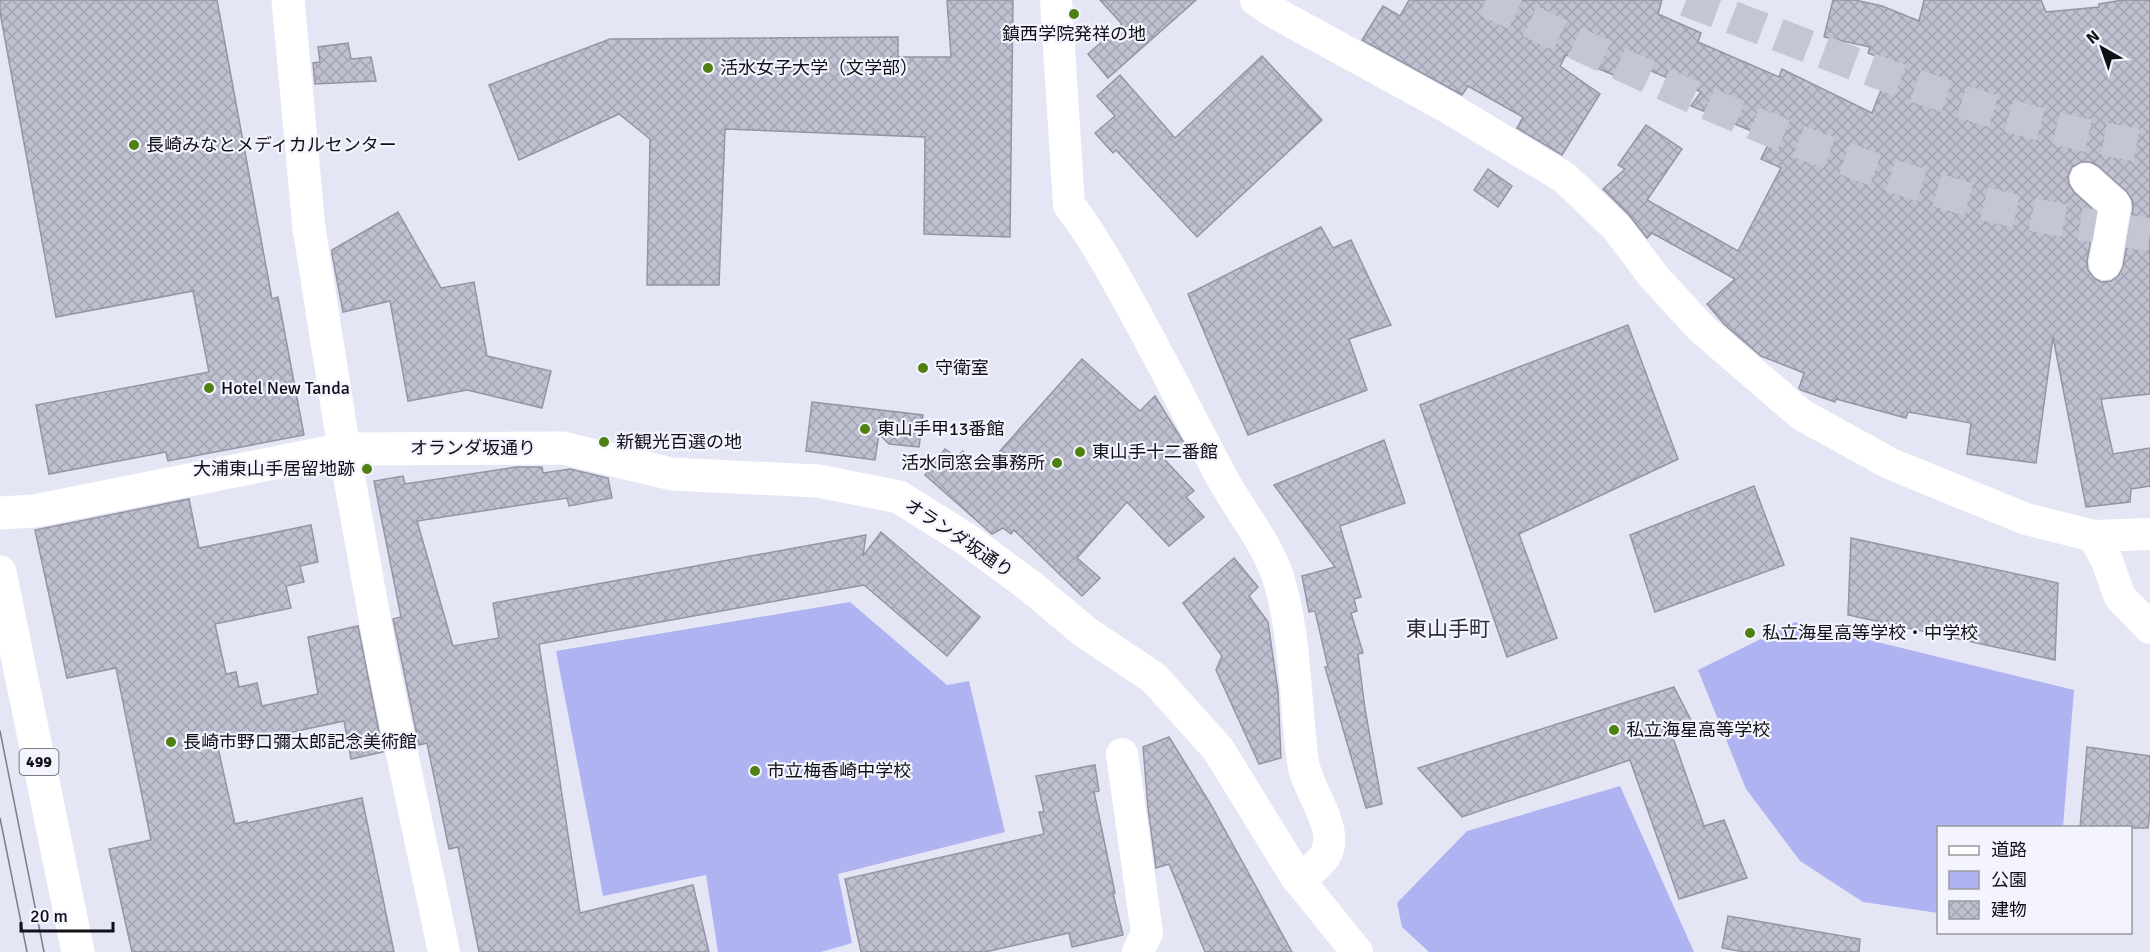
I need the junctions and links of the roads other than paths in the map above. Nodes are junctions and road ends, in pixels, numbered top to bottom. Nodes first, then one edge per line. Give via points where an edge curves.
1 (288, 0) edge
2 (1056, 0) edge
3 (1256, 0) edge
4 (2086, 179) dead end
5 (2104, 264) dead end
6 (344, 449) junction
7 (0, 513) edge
8 (2150, 534) edge
9 (2094, 536) junction
10 (0, 572) edge
11 (2150, 628) edge
12 (1122, 754) dead end
13 (1298, 879) junction
14 (78, 952) edge
15 (444, 952) edge
16 (1138, 952) edge
17 (1357, 952) edge

1 - 6 main road via 309,228
2 - 13 street via 1069,205 1086,226 1142,323 1278,577 1286,613 1303,765 1329,828 1330,848 1320,862
3 - 9 street via 1565,178 1617,228 1654,277 1701,328 1802,415 1892,464 1971,498 2026,519
4 - 5 street via 2115,205
6 - 7 main road, オランダ坂通り via 34,511
6 - 13 main road, オランダ坂通り via 563,448 672,474 818,481 899,496 969,541 1084,632 1154,678 1218,749
6 - 15 street via 382,659
8 - 9 street
9 - 11 street via 2120,597
10 - 14 main road, 499
12 - 16 street via 1148,933
13 - 17 street

